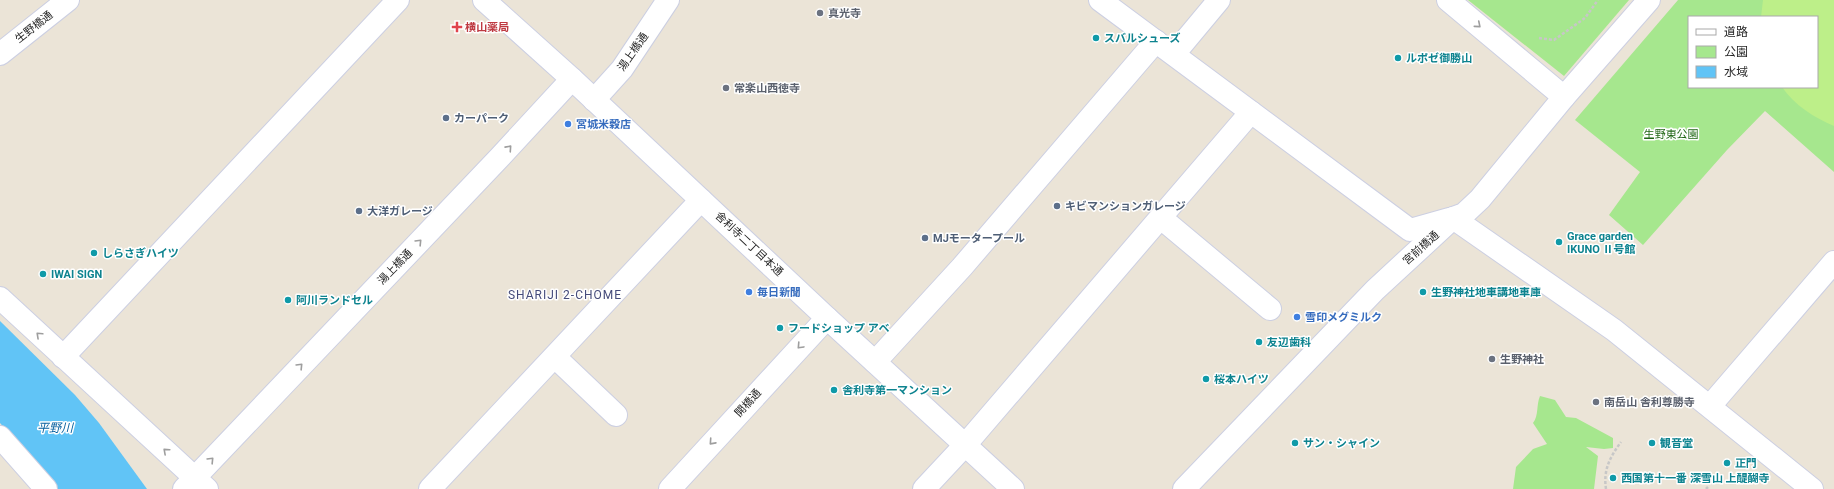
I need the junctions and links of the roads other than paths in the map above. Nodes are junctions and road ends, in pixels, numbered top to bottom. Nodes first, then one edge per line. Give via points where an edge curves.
1 (68, 0) edge
2 (398, 0) edge
3 (484, 0) edge
4 (668, 0) edge
5 (1100, 0) edge
6 (1219, 0) edge
7 (1448, 0) edge
8 (1649, 0) edge
9 (1156, 41) junction
10 (0, 54) edge
11 (1174, 54) junction
12 (572, 79) junction
13 (1564, 97) junction
14 (594, 100) junction
15 (1251, 112) junction
16 (701, 200) junction
17 (1161, 218) junction
18 (1453, 218) junction
19 (1834, 262) edge
20 (0, 298) edge
21 (1270, 309) dead end
22 (827, 318) junction
23 (63, 357) junction
24 (555, 358) junction
25 (875, 362) junction
26 (1710, 406) junction
27 (616, 415) dead end
28 (0, 437) edge
29 (966, 444) junction
30 (195, 485) edge
31 (46, 489) edge
32 (430, 489) edge
33 (670, 489) edge
34 (924, 489) edge
35 (1013, 489) edge
36 (1184, 489) edge
37 (1812, 489) edge

1 - 10 street, 生野橋通
2 - 23 street
3 - 12 street, 舎利寺二丁目本通
4 - 14 street, 湯上橋通 via 622,69
5 - 9 street
6 - 11 street
7 -> 13 street
8 - 13 street, 宮前橋通
9 - 11 street
9 - 25 street via 962,267
11 - 15 street
12 - 14 street, 舎利寺二丁目本通
30 -> 12 street, 湯上橋通
13 - 18 street, 宮前橋通 via 1480,199 1464,214
14 - 16 street, 舎利寺二丁目本通
15 - 17 street
15 - 18 street via 1410,230
16 - 22 street, 舎利寺二丁目本通
16 - 24 street
17 - 21 street
17 - 29 street
18 - 26 street via 1614,330
18 - 36 street, 宮前橋通 via 1375,290
19 - 26 street
23 -> 20 street
22 - 25 street, 舎利寺二丁目本通
22 -> 33 street, 開橋通
30 -> 23 street
24 - 27 street
24 - 32 street
25 - 29 street, 舎利寺二丁目本通
26 - 37 street
28 - 31 street
29 - 34 street
29 - 35 street, 舎利寺二丁目本通

